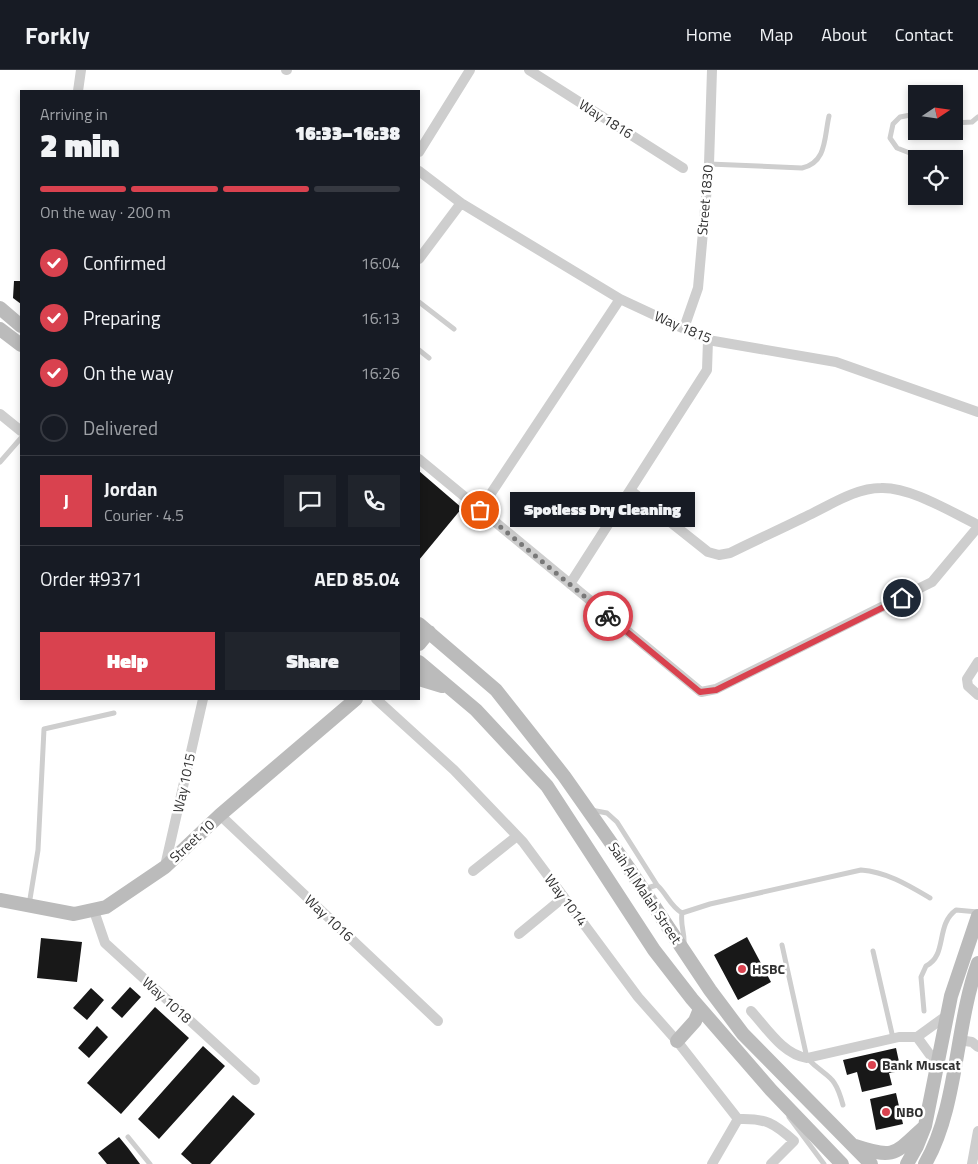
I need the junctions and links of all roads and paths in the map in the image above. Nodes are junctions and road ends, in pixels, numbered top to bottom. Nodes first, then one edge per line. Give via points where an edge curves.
1 (80, 70) edge
2 (470, 70) edge
3 (528, 70) edge
4 (712, 70) edge
5 (78, 90) edge
6 (908, 115) edge
7 (828, 116) dead end
8 (978, 117) edge
9 (963, 122) edge
10 (420, 150) edge
11 (908, 152) edge
12 (709, 164) junction
13 (683, 168) dead end
14 (420, 172) edge
15 (462, 203) junction
16 (420, 258) edge
17 (620, 299) junction
18 (420, 303) edge
19 (0, 308) edge
20 (20, 325) edge
21 (0, 328) edge
22 (684, 328) junction
23 (454, 329) dead end
24 (708, 340) junction
25 (20, 344) edge
26 (420, 351) edge
27 (429, 358) dead end
28 (978, 412) edge
29 (0, 414) edge
30 (20, 430) edge
31 (20, 439) edge
32 (420, 460) edge
33 (0, 462) edge
34 (630, 490) junction
35 (480, 510) junction
36 (978, 526) edge
37 (570, 584) junction
38 (424, 628) edge
39 (420, 641) edge
40 (978, 662) edge
41 (420, 663) edge
42 (420, 680) edge
43 (448, 688) junction
44 (978, 695) edge
45 (203, 700) edge
46 (355, 700) edge
47 (377, 700) edge
48 (114, 712) dead end
49 (588, 810) junction
50 (220, 815) junction
51 (517, 836) junction
52 (165, 867) junction
53 (472, 871) dead end
54 (657, 885) junction
55 (643, 889) junction
56 (564, 897) junction
57 (930, 898) dead end
58 (0, 900) edge
59 (29, 905) junction
60 (94, 911) junction
61 (978, 912) edge
62 (682, 914) junction
63 (978, 916) edge
64 (518, 934) dead end
65 (782, 944) dead end
66 (683, 950) junction
67 (873, 951) dead end
68 (978, 963) edge
69 (700, 1009) junction
70 (751, 1010) dead end
71 (924, 1011) dead end
72 (946, 1016) junction
73 (438, 1021) dead end
74 (917, 1037) junction
75 (893, 1038) junction
76 (958, 1040) junction
77 (677, 1041) junction
78 (978, 1047) edge
79 (807, 1058) junction
80 (936, 1063) junction
81 (255, 1080) dead end
82 (771, 1090) junction
83 (843, 1105) dead end
84 (738, 1118) junction
85 (925, 1126) junction
86 (978, 1131) edge
87 (128, 1137) dead end
88 (853, 1145) junction
89 (928, 1161) edge
90 (150, 1164) edge
91 (712, 1164) edge
92 (771, 1164) edge
93 (824, 1164) edge
94 (842, 1164) edge
95 (871, 1164) edge
96 (907, 1164) edge
97 (972, 1164) edge

1 - 5 street
2 - 10 street
3 - 13 street, Way 1816
4 - 12 street, Street 1830
6 - 11 lane via 900,116 893,124 890,138 897,148
7 - 12 lane via 821,156 811,166
8 - 9 lane via 972,122
12 - 22 street, Street 1830 via 698,288
14 - 15 street, Way 1815
15 - 16 street
15 - 17 street, Way 1815
17 - 22 street, Way 1815
17 - 35 street
18 - 23 lane
19 - 20 street
21 - 25 street
22 - 24 street, Way 1815
24 - 28 street, Way 1815 via 836,362
24 - 34 street via 707,370
26 - 27 lane
29 - 30 street
31 - 33 lane
32 - 35 street
34 - 36 street via 708,552 719,555 730,553 859,492 882,488 914,496
34 - 37 street
35 - 37 street
36 - 37 street via 932,582 716,690 700,692
38 - 39 street
38 - 49 street, Saih Al Malah Street via 496,690
40 - 44 street via 967,679 968,686
41 - 43 street, Saih Al Malah Street
42 - 43 street
43 - 69 street, Saih Al Malah Street via 476,710 547,786 654,950
45 - 52 street, Way 1015
46 - 50 street, Street 10
47 - 51 street, Way 1014 via 454,770
48 - 59 lane via 44,729 38,850
49 - 54 lane via 607,813 617,822
49 - 55 street, Saih Al Malah Street
50 - 52 street, Street 10
50 - 73 street, Way 1016
51 - 53 street
51 - 56 street, Way 1014
52 - 60 street, Street 10 via 106,907
54 - 55 lane
54 - 62 lane via 673,908
55 - 66 street, Saih Al Malah Street
56 - 64 street
56 - 77 street, Way 1014 via 638,997
57 - 62 lane via 896,878 877,871 861,870 710,904
58 - 59 street, Street 10
59 - 60 street, Street 10 via 74,914
60 - 81 street, Way 1018 via 104,943
61 - 71 lane via 956,910 942,928 938,955 922,970
62 - 66 lane
63 - 72 street
65 - 79 lane
66 - 88 street, Saih Al Malah Street via 743,1034
67 - 75 lane
68 - 76 street via 968,989
69 - 77 street via 695,1021
69 - 82 street, Saih Al Malah Street
70 - 79 street via 785,1048 797,1057
72 - 74 street
72 - 80 street
74 - 75 street
74 - 80 street
75 - 79 street
76 - 78 street via 972,1042
76 - 89 street via 947,1102
77 - 84 street, Way 1014
79 - 83 lane via 832,1077
80 - 85 street via 932,1101
82 - 93 lane
82 - 94 street, Saih Al Malah Street
84 - 91 street
84 - 92 street via 760,1118 794,1141
85 - 88 street via 900,1150 892,1153 878,1153
85 - 96 street
86 - 97 street
87 - 90 lane
88 - 95 street, Saih Al Malah Street

